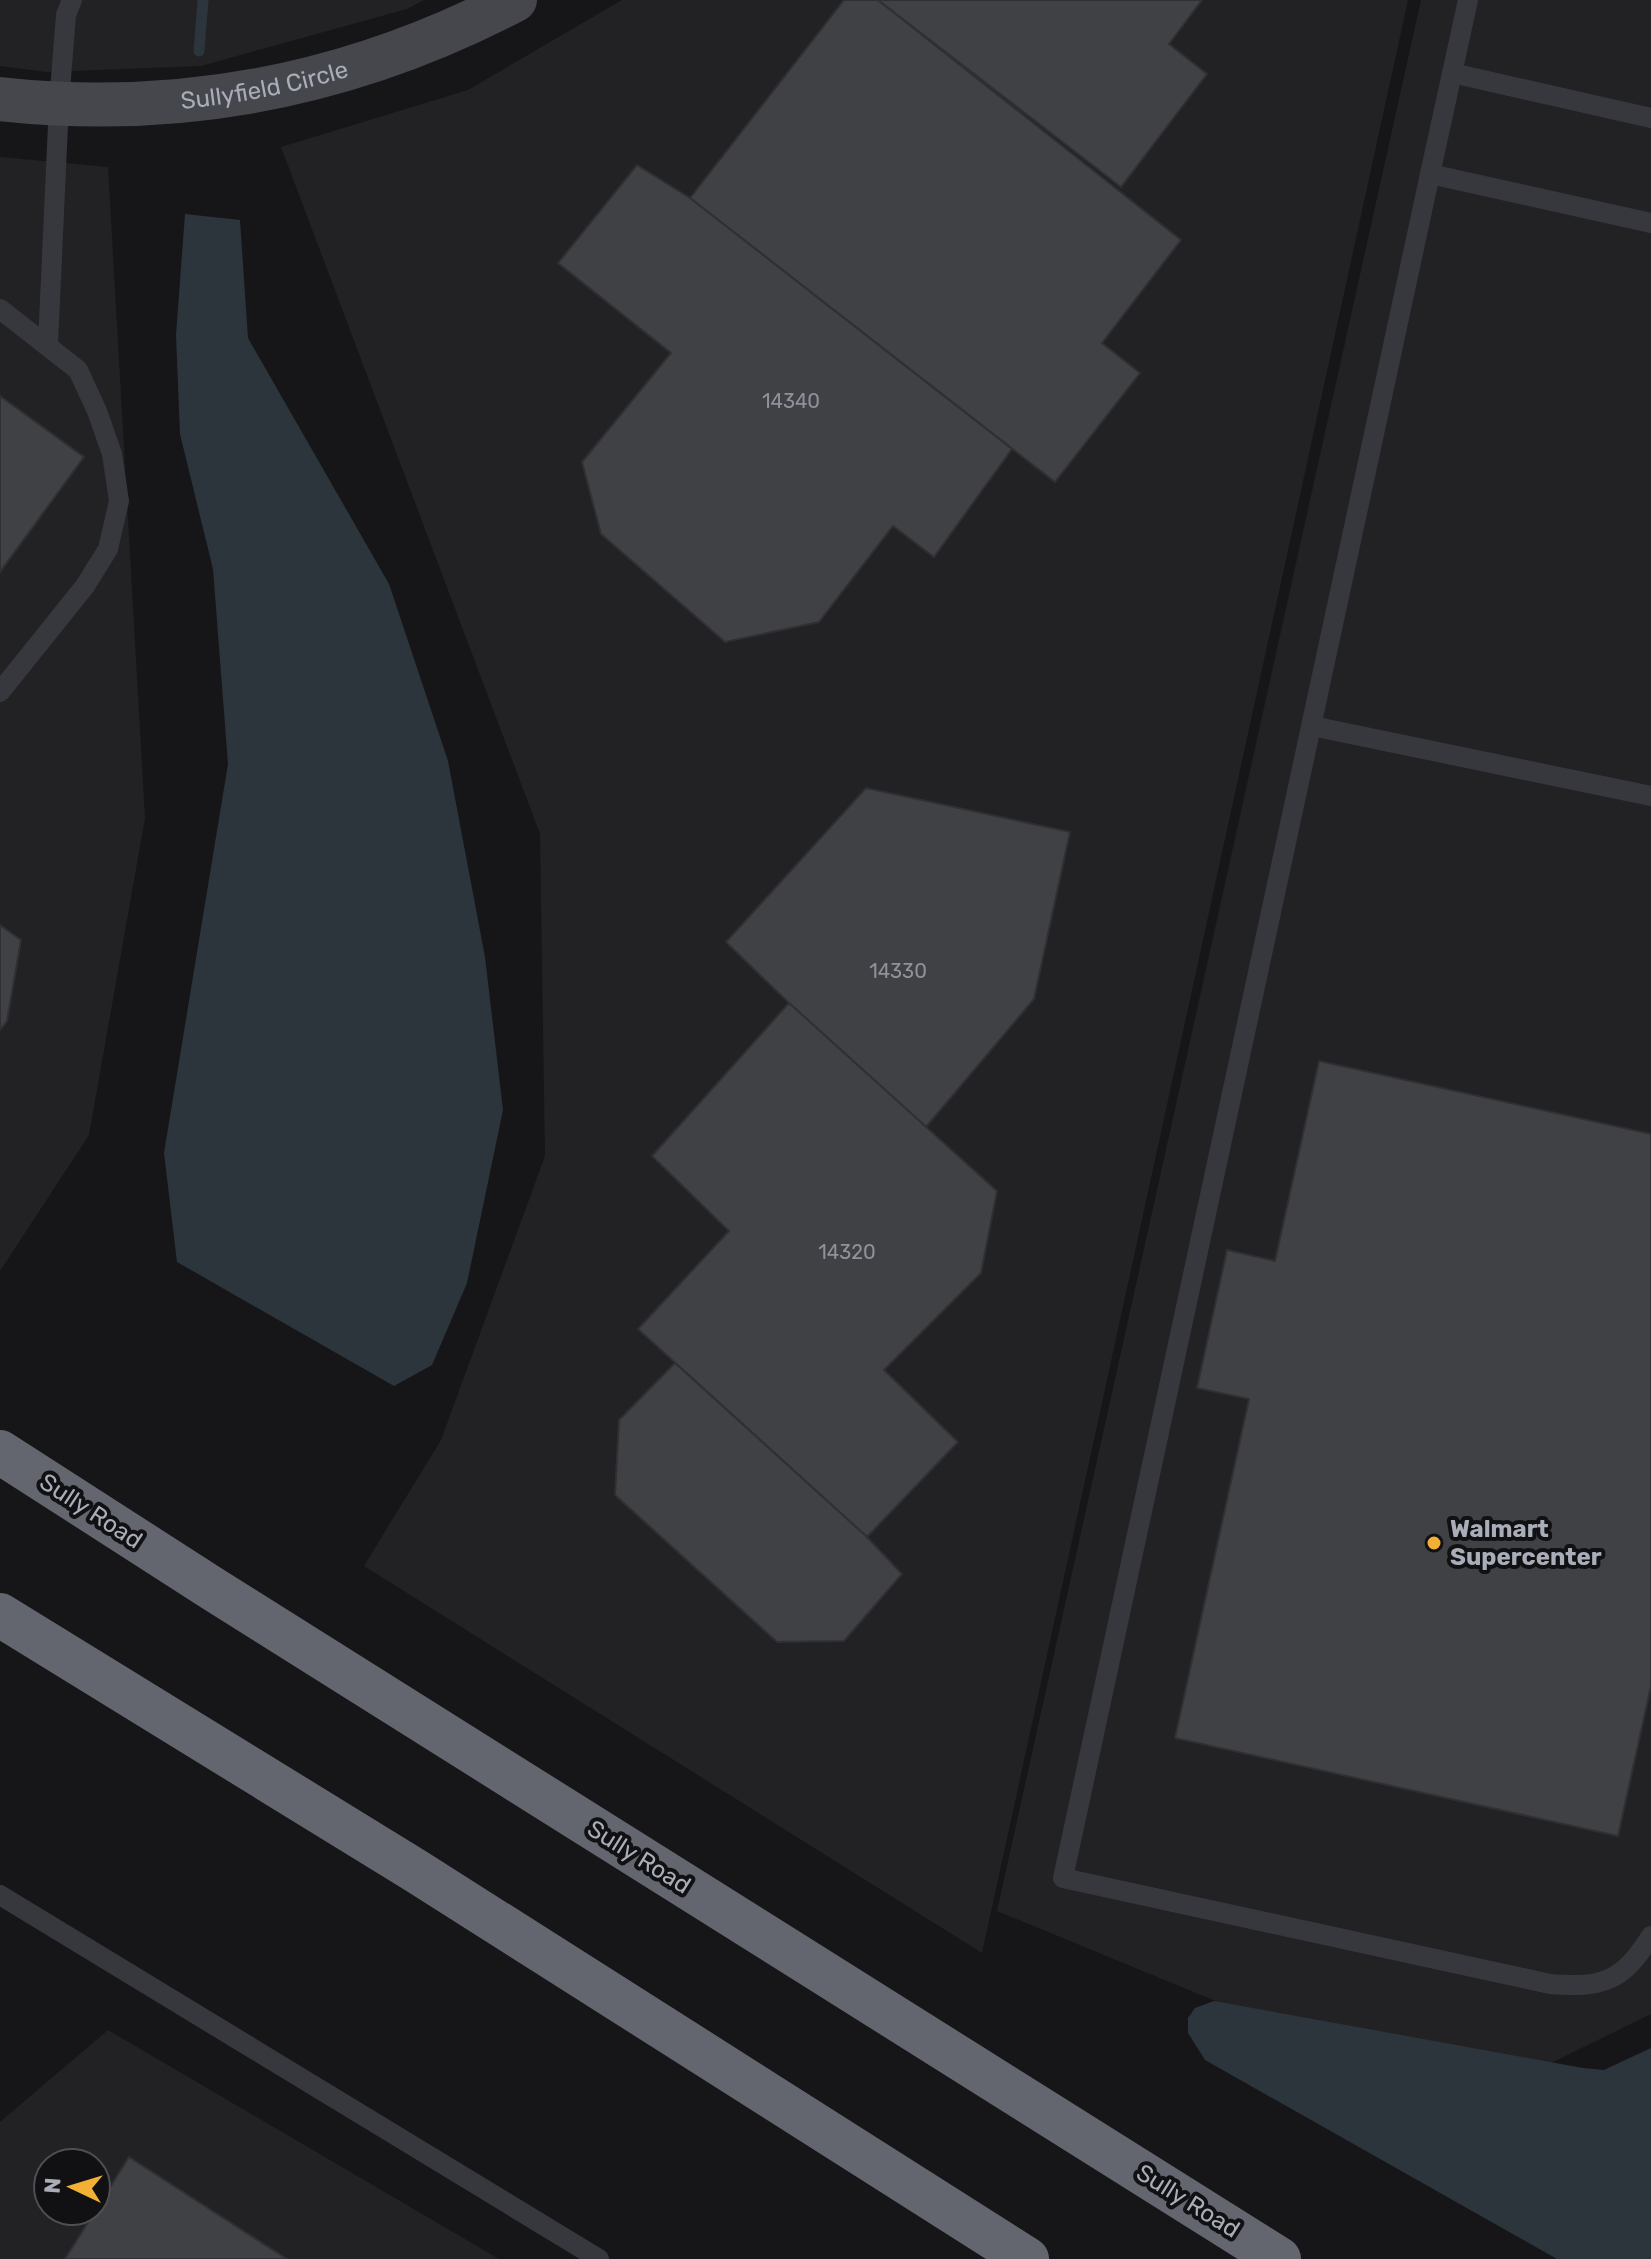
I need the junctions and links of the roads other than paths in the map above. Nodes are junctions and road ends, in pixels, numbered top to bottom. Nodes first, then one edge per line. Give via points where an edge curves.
1 (72, 0) edge
2 (515, 0) edge
3 (1468, 0) edge
4 (1452, 73) junction
5 (0, 99) edge
6 (59, 103) junction
7 (1651, 118) edge
8 (1430, 174) junction
9 (1651, 223) edge
10 (0, 309) edge
11 (48, 344) junction
12 (0, 692) edge
13 (1312, 726) junction
14 (1651, 796) edge
15 (0, 1452) edge
16 (0, 1615) edge
17 (0, 1895) edge
18 (1651, 1936) edge
19 (599, 2259) edge
20 (1027, 2259) edge
21 (1279, 2259) edge

1 - 6 lane via 66,15
2 - 6 street, Sullyfield Circle via 419,46 295,83 167,103
3 - 4 lane
4 - 7 lane
4 - 8 lane
5 - 6 street, Sullyfield Circle
6 - 11 lane
8 - 9 lane
8 - 13 lane
10 - 11 lane
11 - 12 lane via 78,370 97,411 112,454 119,501 108,549 85,586
13 - 14 lane
13 - 18 lane via 1063,1878 1550,1984 1605,1982 1634,1963
15 - 21 highway, Sully Road
16 - 20 highway via 429,1879
17 - 19 lane

